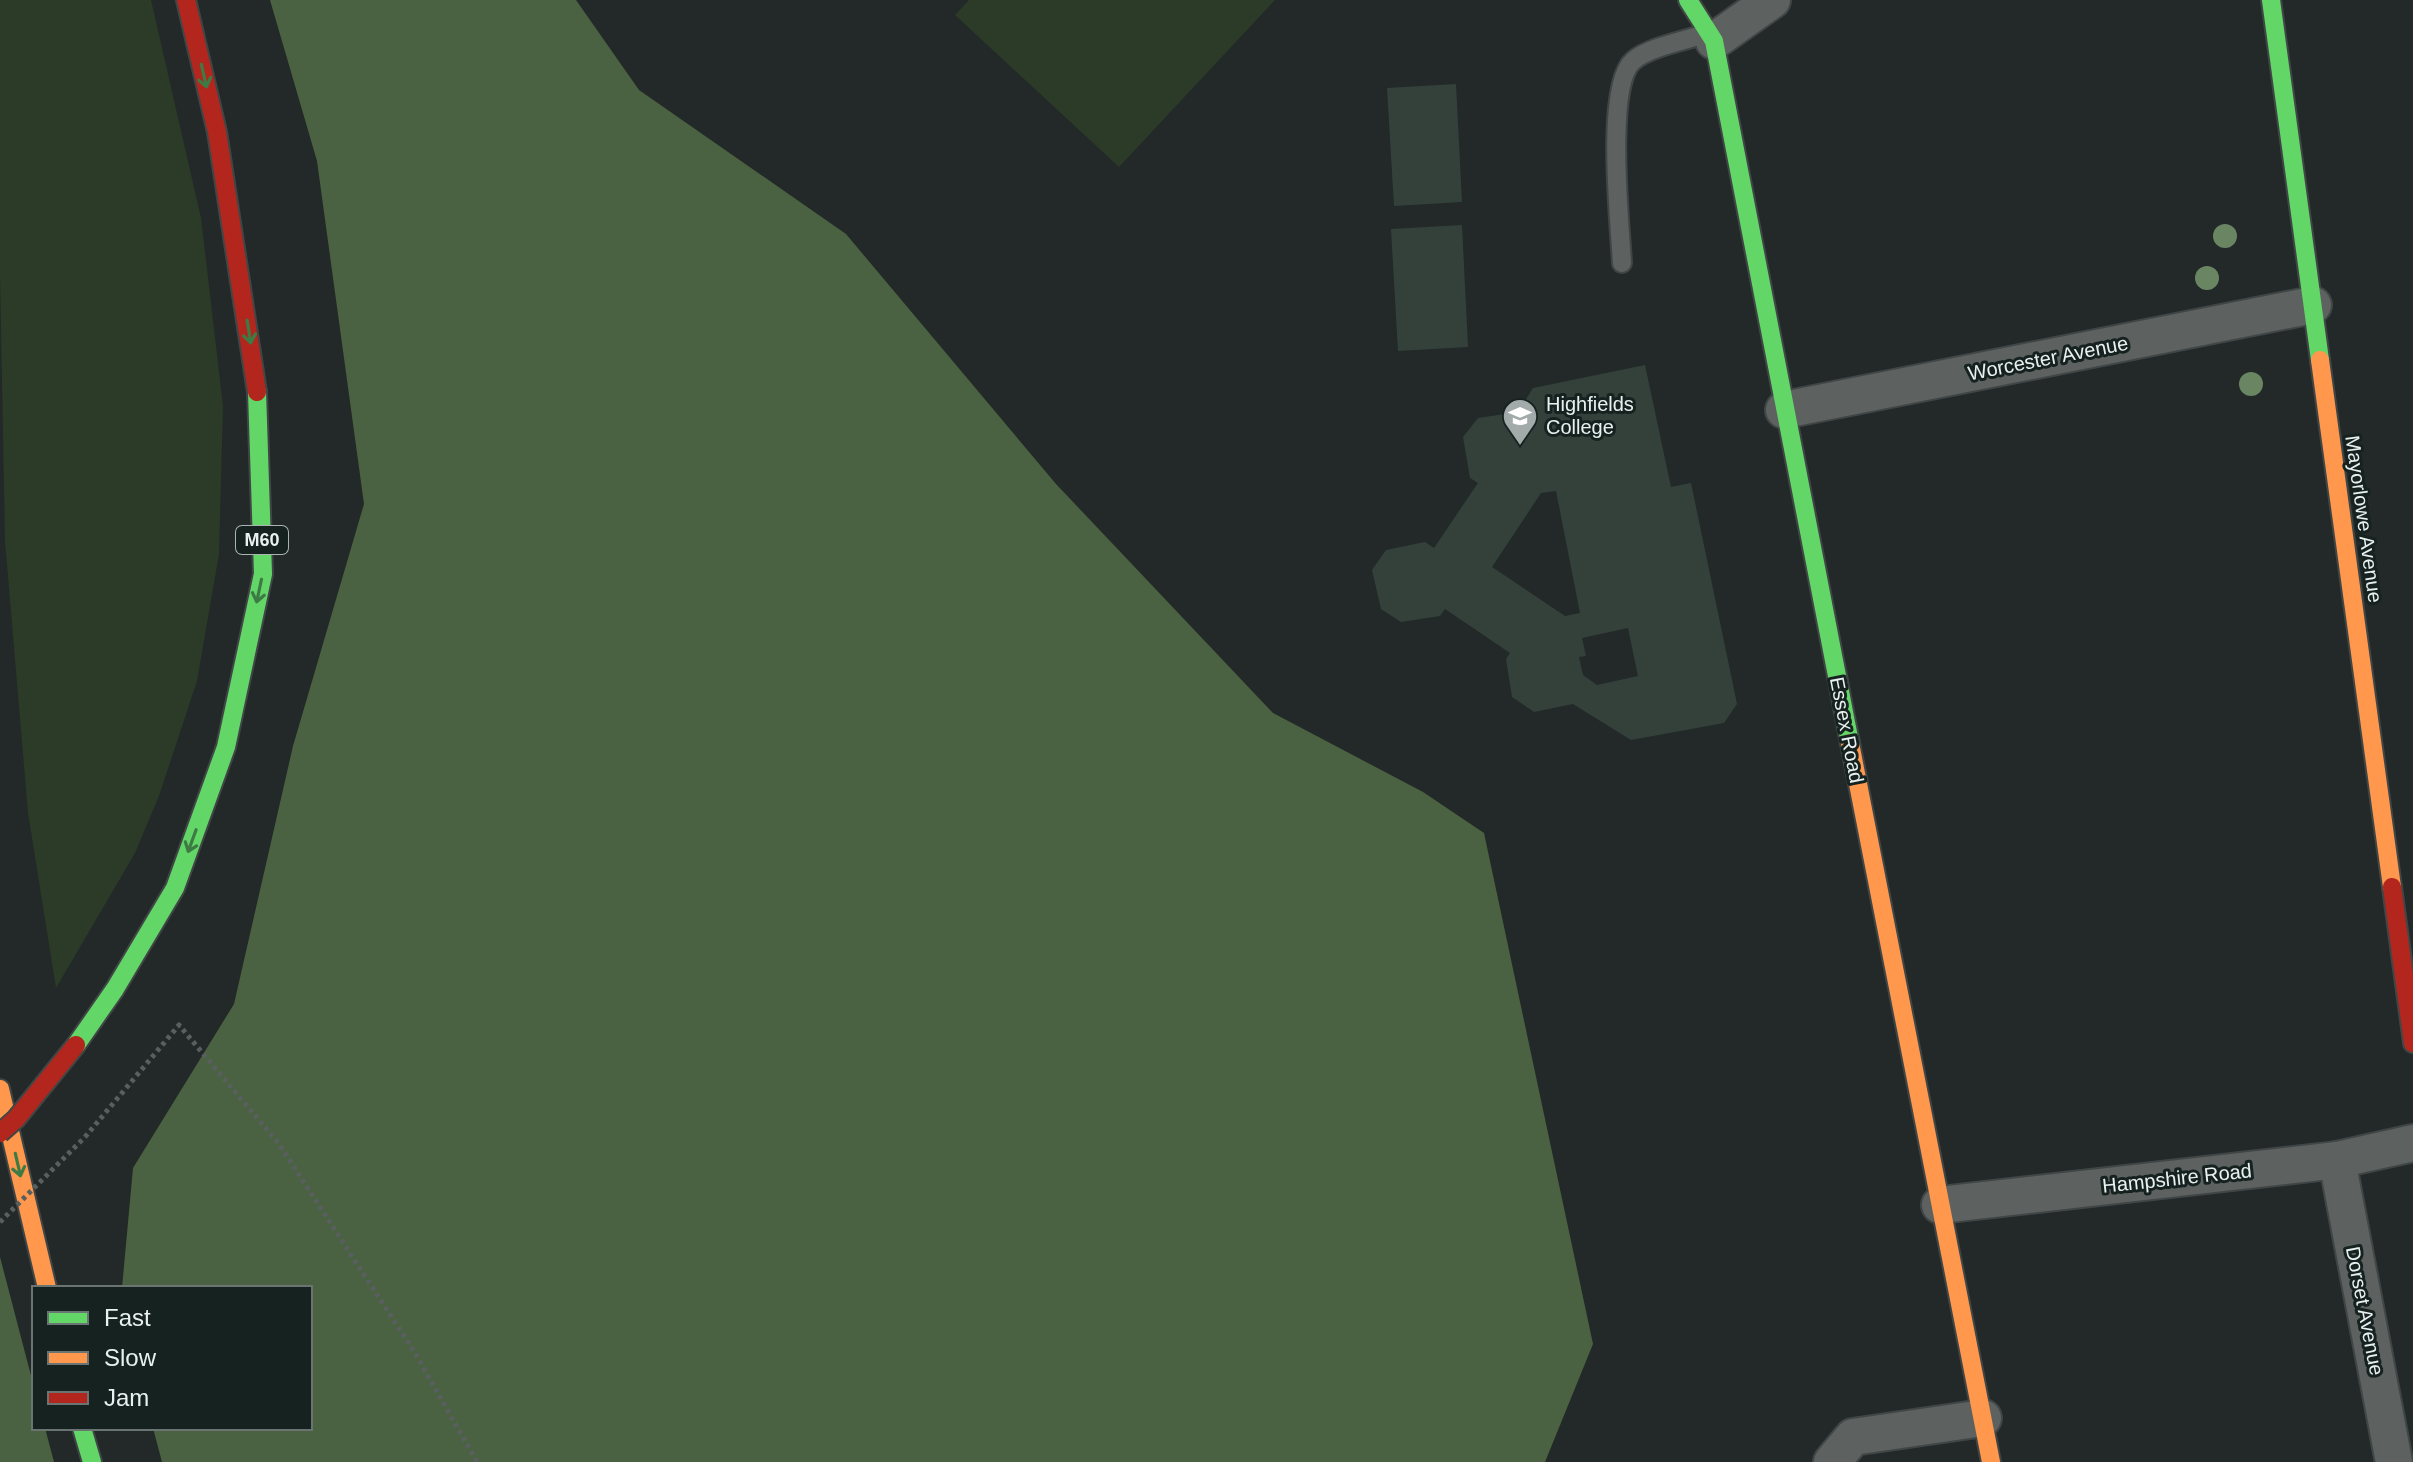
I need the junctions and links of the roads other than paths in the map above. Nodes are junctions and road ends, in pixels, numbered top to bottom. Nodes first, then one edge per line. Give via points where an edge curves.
1 (186, 0) edge
2 (1688, 0) edge
3 (1772, 0) edge
4 (2271, 0) edge
5 (1711, 37) junction
6 (1622, 263) dead end
7 (2313, 305) junction
8 (1784, 410) junction
9 (2413, 1043) edge
10 (0, 1089) edge
11 (0, 1133) edge
12 (2413, 1143) edge
13 (2337, 1160) junction
14 (1940, 1205) junction
15 (47, 1286) edge
16 (1983, 1418) junction
17 (83, 1430) edge
18 (92, 1462) edge
19 (1832, 1462) edge
20 (1991, 1462) edge
21 (2394, 1462) edge

1 -> 11 main road, M60, bridge via 217,132 257,382 263,574 226,747 175,888 76,1045
2 - 5 main road
3 - 5 street
4 - 7 main road, Mayorlowe Avenue
5 - 6 lane via 1652,51 1633,61 1624,74 1616,153
5 - 8 main road, Essex Road
7 - 8 street, Worcester Avenue
7 - 9 main road, Mayorlowe Avenue
8 - 14 main road, Essex Road
10 -> 15 main road
12 - 13 street, Hampshire Road
13 - 14 street, Hampshire Road
13 - 21 street, Dorset Avenue
14 - 16 main road, Essex Road
16 - 19 street via 1853,1437
16 - 20 main road, Essex Road
17 - 18 main road

